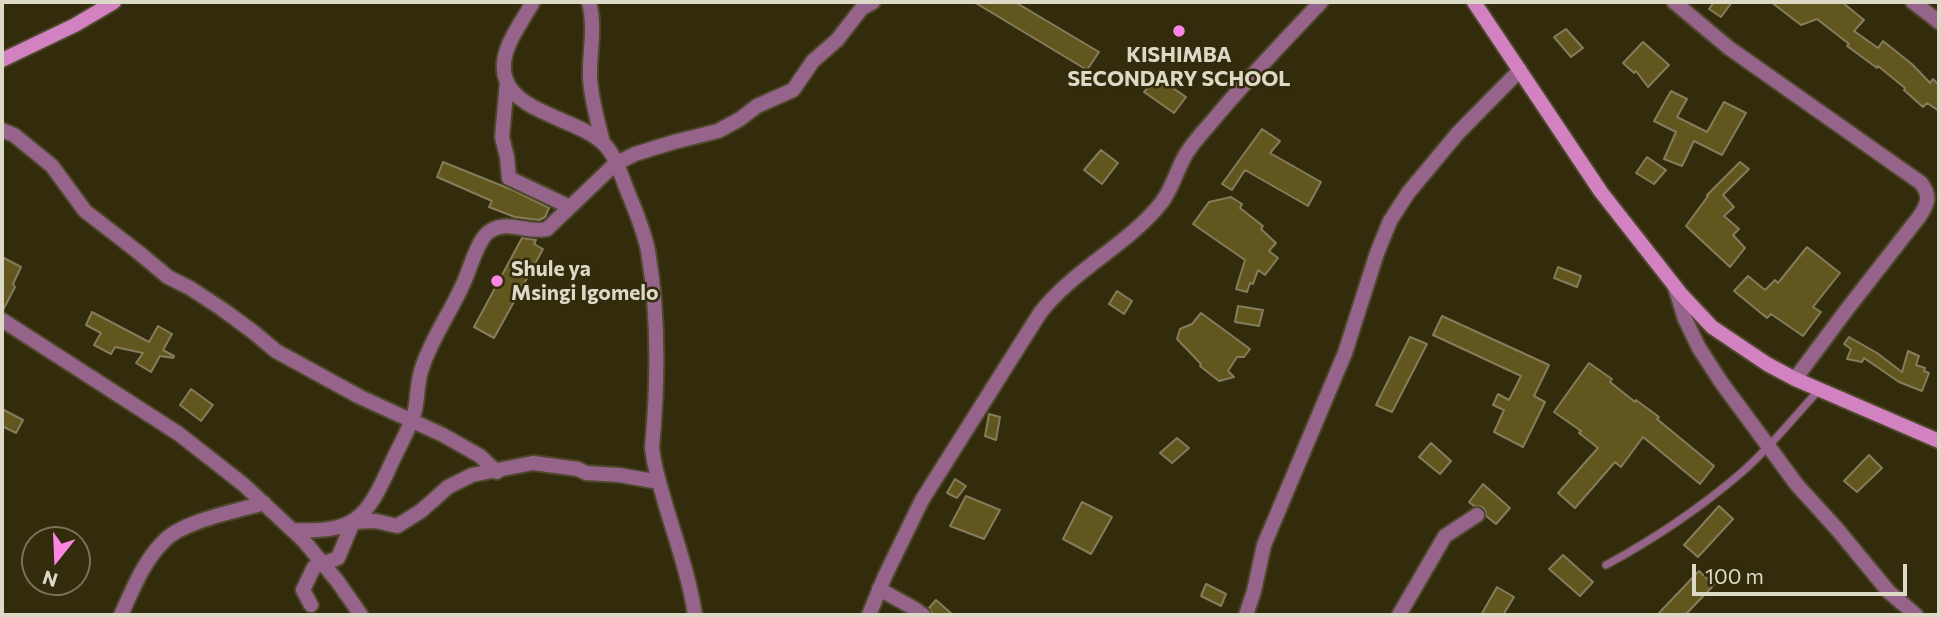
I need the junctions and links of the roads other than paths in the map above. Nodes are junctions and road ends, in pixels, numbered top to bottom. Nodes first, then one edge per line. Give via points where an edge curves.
1 (114, 2) edge
2 (533, 2) edge
3 (589, 2) edge
4 (873, 2) edge
5 (1321, 2) edge
6 (1474, 2) edge
7 (1674, 2) edge
8 (1913, 2) edge
9 (1939, 22) edge
10 (2, 60) edge
11 (1520, 70) junction
12 (507, 82) junction
13 (2, 130) edge
14 (603, 143) junction
15 (615, 164) junction
16 (1939, 197) edge
17 (570, 207) junction
18 (1926, 207) junction
19 (1675, 287) junction
20 (2, 320) edge
21 (1795, 379) junction
22 (1819, 390) junction
23 (411, 420) junction
24 (1939, 441) edge
25 (1768, 446) junction
26 (496, 472) junction
27 (659, 482) junction
28 (264, 503) junction
29 (1477, 515) dead end
30 (353, 522) junction
31 (292, 530) junction
32 (323, 564) junction
33 (1606, 565) dead end
34 (879, 589) junction
35 (311, 606) dead end
36 (121, 615) edge
37 (361, 615) edge
38 (695, 615) edge
39 (869, 615) edge
40 (923, 615) edge
41 (1246, 615) edge
42 (1399, 615) edge
43 (1916, 615) edge

1 - 10 street
2 - 12 street via 506,52
3 - 14 street via 593,37 590,79
4 - 15 street via 813,61 793,90 718,131
5 - 34 street via 1197,140 1162,202 1054,295 1040,313 922,500
6 - 11 street
7 - 18 street via 1728,48 1921,183 1927,191
8 - 9 street
11 - 19 street via 1601,192
11 - 41 street via 1458,133 1391,221 1345,353 1264,545
12 - 14 street via 533,107 582,128
12 - 17 street via 501,131 509,178
13 - 23 street via 52,166 85,211 167,277 222,309 276,351
14 - 15 street
15 - 17 street
15 - 27 street via 648,251 656,314 652,449
16 - 18 street
17 - 23 street via 547,229 537,232 500,226 487,232 430,345
18 - 21 street
19 - 21 street via 1712,327
19 - 25 street via 1699,348
20 - 28 street via 180,434
21 - 22 street
22 - 24 street
22 - 25 lane
23 - 26 street via 480,456
23 - 30 street via 372,503
25 - 33 lane via 1682,519
25 - 43 street via 1872,573
26 - 27 street via 533,463
26 - 30 street via 472,475 448,487 397,526
27 - 38 street
28 - 31 street
28 - 36 street via 202,521 164,540 138,576
29 - 42 street via 1445,536
30 - 31 street via 330,530
30 - 32 street via 338,558
31 - 32 street
32 - 35 street via 314,567 303,590
32 - 37 street
34 - 39 street
34 - 40 street

